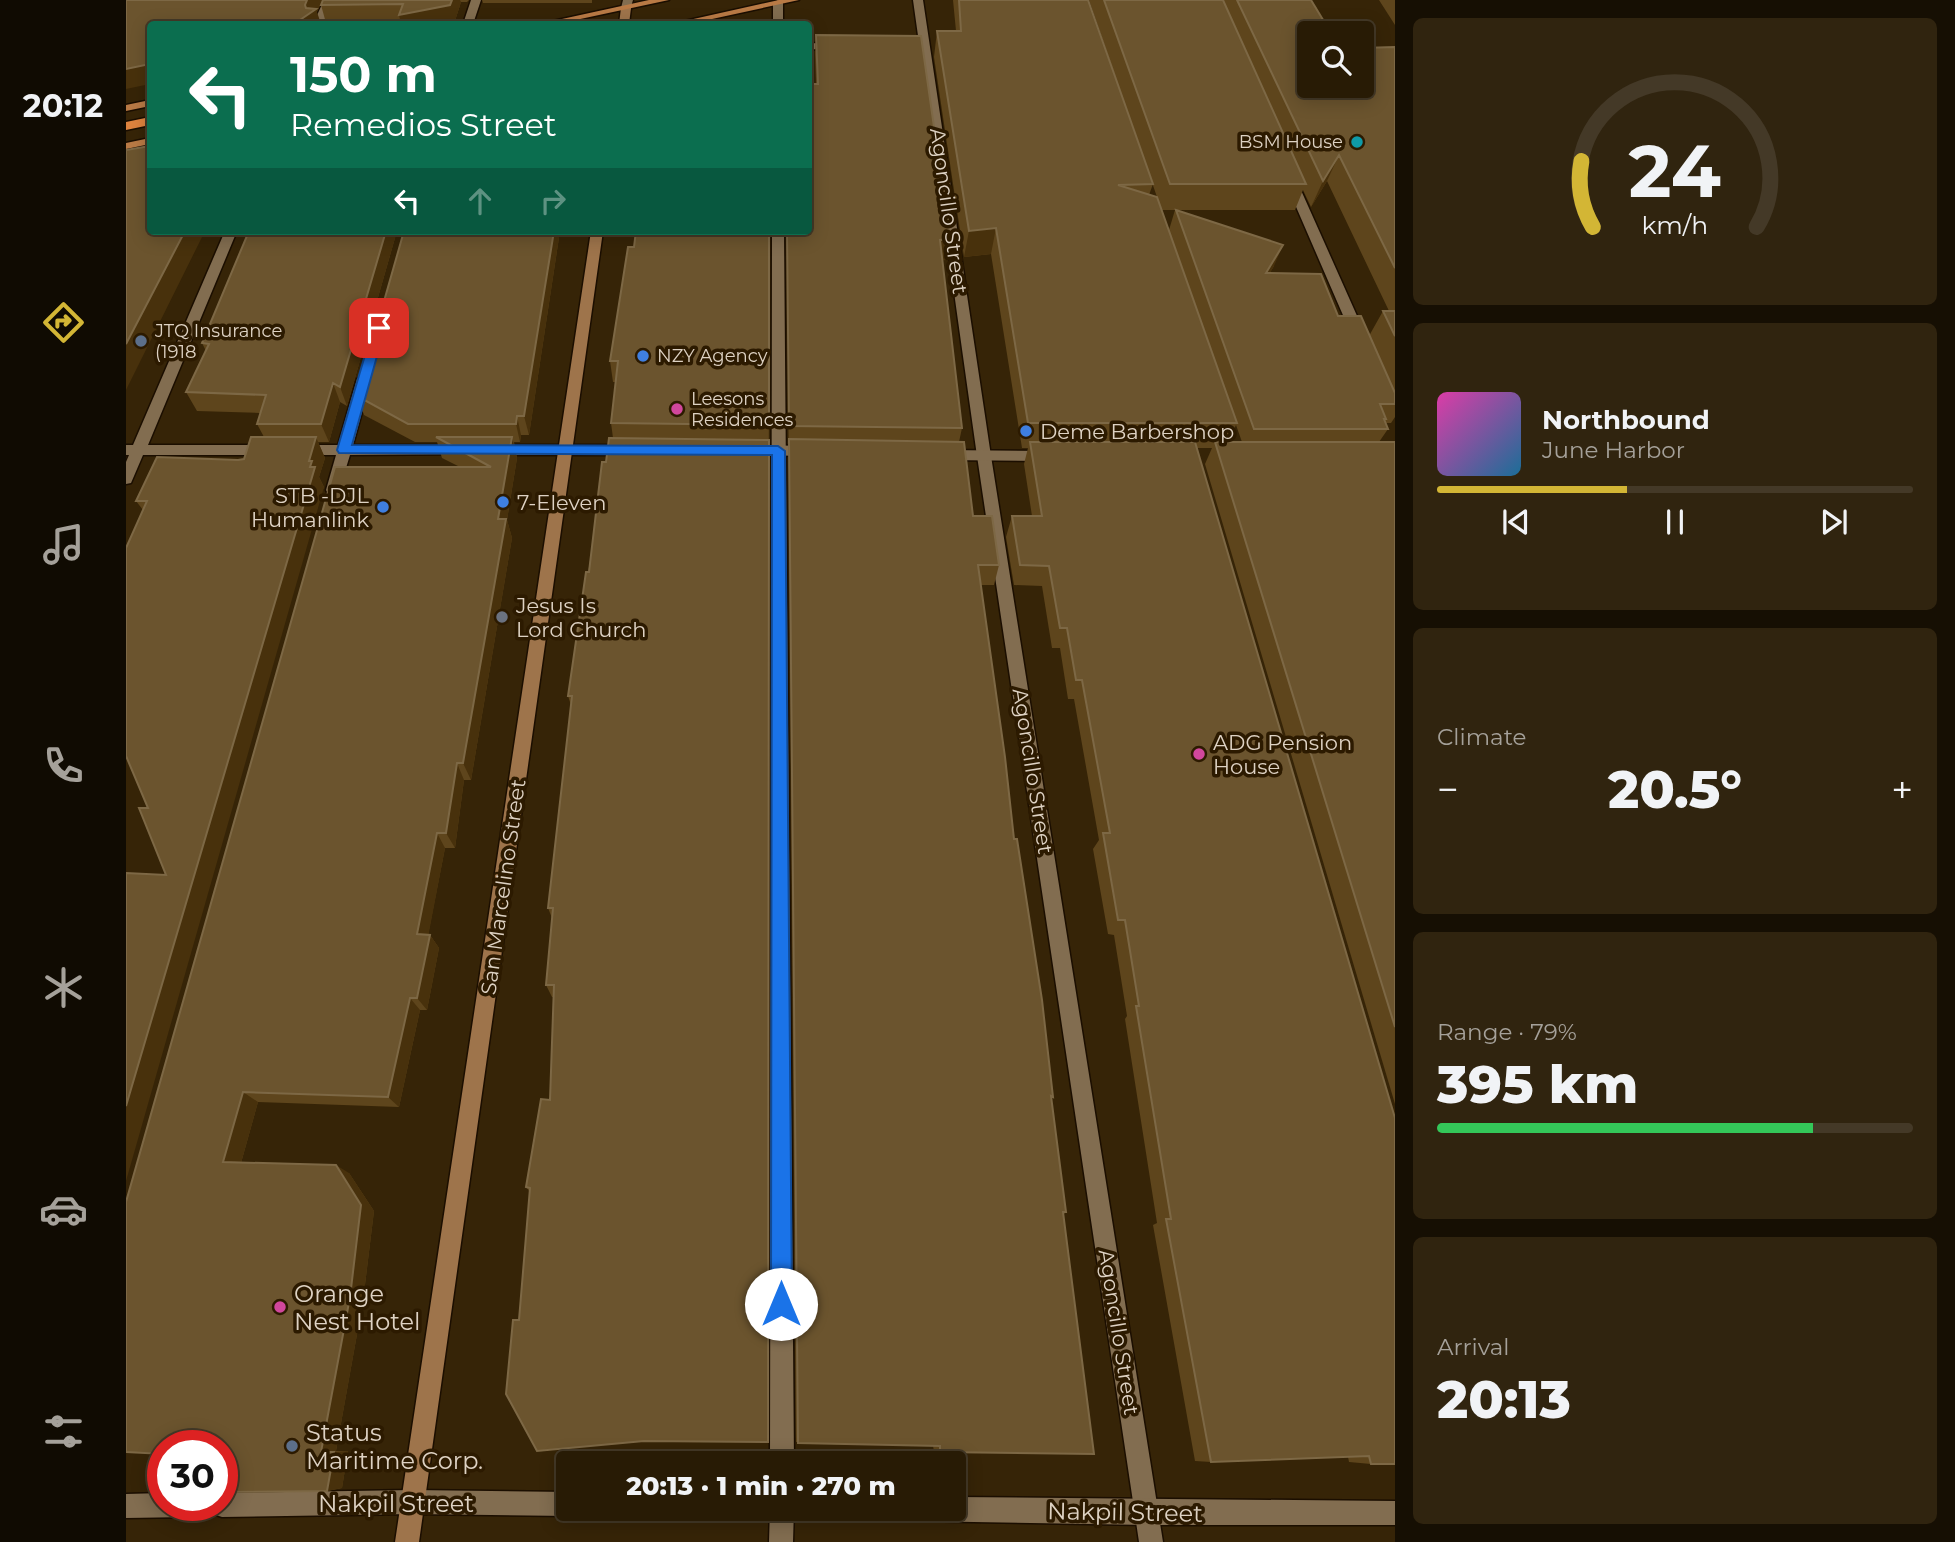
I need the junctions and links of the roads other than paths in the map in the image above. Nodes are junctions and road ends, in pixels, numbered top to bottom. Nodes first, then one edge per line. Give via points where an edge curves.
1 (329, 0) edge
2 (476, 0) edge
3 (664, 0) edge
4 (794, 0) edge
5 (918, 0) edge
6 (778, 3) junction
7 (627, 4) edge
8 (319, 21) edge
9 (469, 21) edge
10 (556, 21) edge
11 (691, 21) edge
12 (778, 21) edge
13 (812, 46) edge
14 (846, 47) edge
15 (147, 104) edge
16 (126, 108) edge
17 (147, 122) edge
18 (126, 126) edge
19 (147, 142) edge
20 (126, 146) edge
21 (1283, 165) edge
22 (229, 235) edge
23 (596, 235) edge
24 (778, 235) edge
25 (1362, 342) edge
26 (370, 360) edge
27 (132, 450) edge
28 (344, 450) junction
29 (565, 450) junction
30 (645, 450) edge
31 (738, 450) edge
32 (778, 451) junction
33 (833, 452) edge
34 (929, 454) edge
35 (984, 456) junction
36 (1068, 456) edge
37 (126, 479) edge
38 (329, 504) edge
39 (782, 1451) edge
40 (413, 1502) junction
41 (238, 1504) edge
42 (556, 1504) edge
43 (126, 1506) edge
44 (147, 1506) edge
45 (966, 1510) edge
46 (1147, 1513) junction
47 (1395, 1513) edge
48 (782, 1521) edge
49 (407, 1542) edge
50 (781, 1542) edge
51 (1151, 1542) edge

1 - 8 street
2 - 9 street
3 - 7 main road
4 - 6 main road
5 - 35 street, Agoncillo Street via 920,48
6 - 11 main road
6 - 12 street
7 - 10 main road
13 - 14 street
15 - 16 main road
17 - 18 highway
19 - 20 main road
21 - 25 street
22 - 27 street
23 - 29 main road, San Marcelino Street
24 - 32 street
26 - 28 street
27 - 28 street
27 - 37 street
28 - 29 street
28 - 38 street
29 - 30 street
29 - 40 main road, San Marcelino Street
31 - 32 street
32 - 33 street
32 - 39 street
34 - 35 street
35 - 36 street
35 - 46 street, Agoncillo Street
40 - 41 street, Nakpil Street
40 - 42 street, Nakpil Street
40 - 49 main road, San Marcelino Street
43 - 44 street
45 - 46 street, Nakpil Street
46 - 47 street, Nakpil Street
46 - 51 street, Agoncillo Street
48 - 50 street

